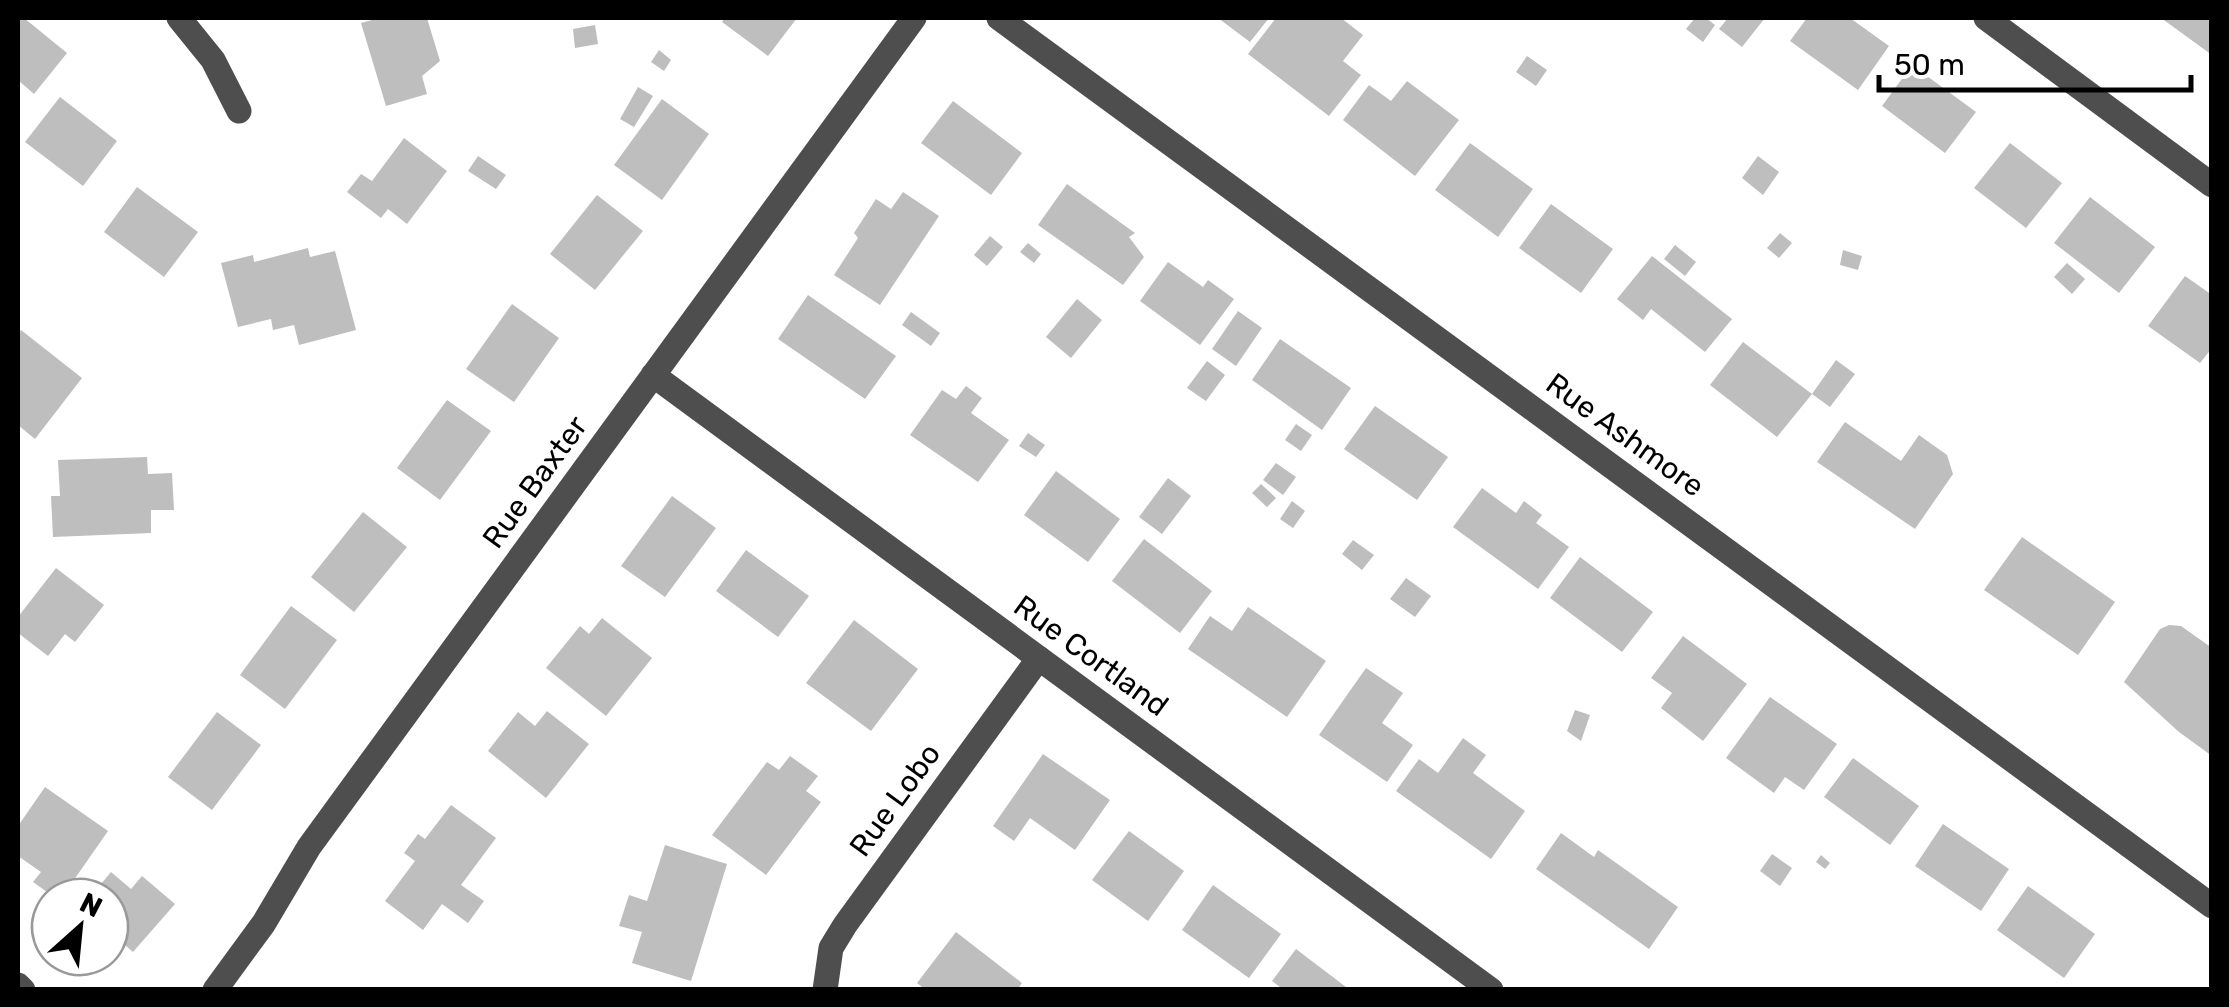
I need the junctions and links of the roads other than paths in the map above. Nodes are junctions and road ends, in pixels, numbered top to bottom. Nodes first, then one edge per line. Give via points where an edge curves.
1 (179, 18) edge
2 (914, 18) edge
3 (999, 18) edge
4 (1986, 18) edge
5 (239, 111) dead end
6 (2212, 184) edge
7 (653, 375) junction
8 (1038, 658) junction
9 (2212, 906) edge
10 (215, 990) edge
11 (825, 990) edge
12 (1491, 990) edge

1 - 5 street via 213,60
2 - 7 street, Rue Baxter
3 - 9 street, Rue Ashmore
4 - 6 street
7 - 8 street, Rue Cortland
7 - 10 street, Rue Baxter via 309,847
8 - 11 street, Rue Lobo via 845,925 831,948
8 - 12 street, Rue Cortland

